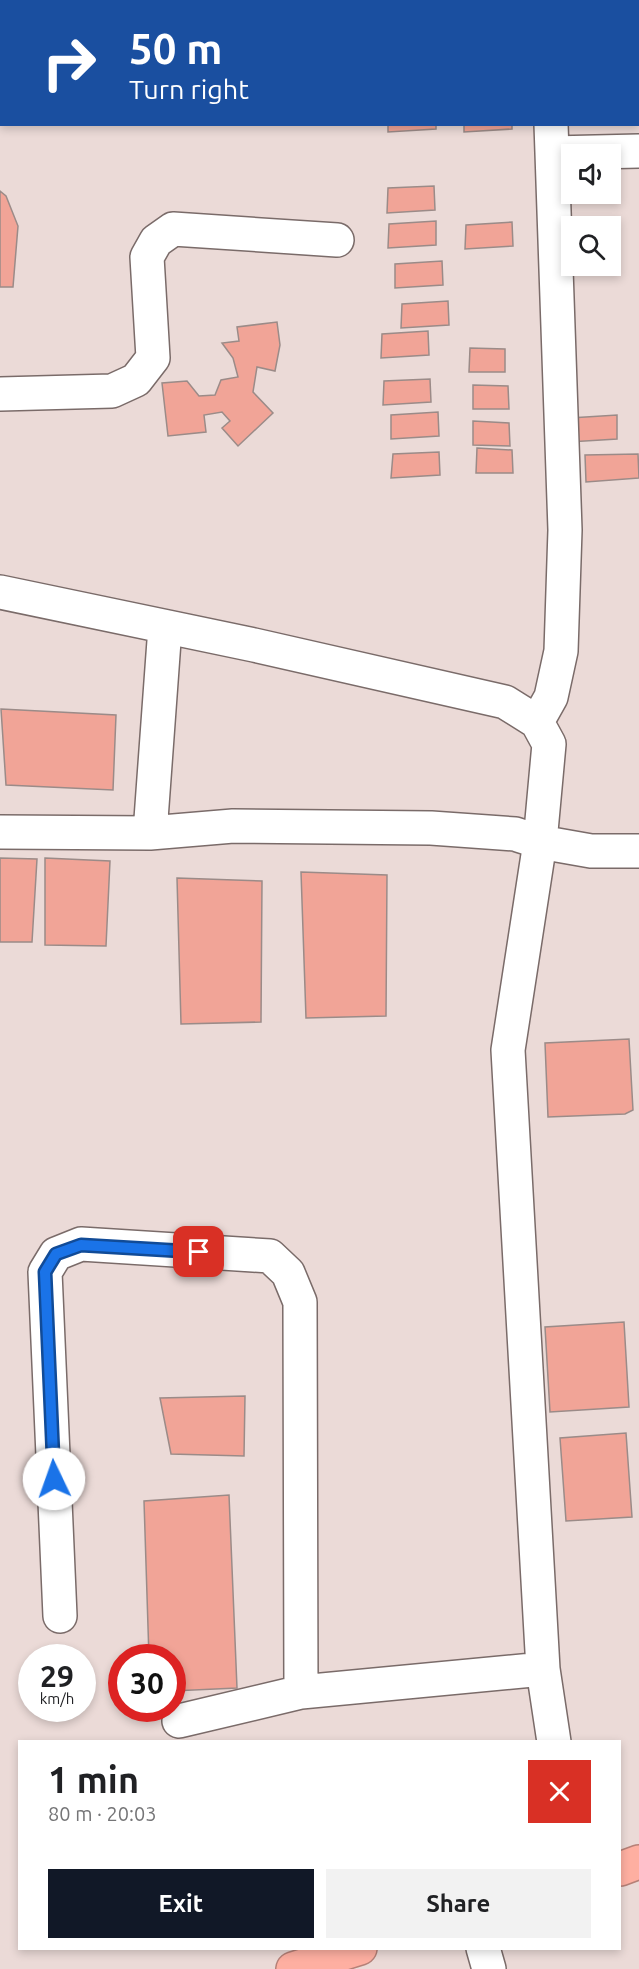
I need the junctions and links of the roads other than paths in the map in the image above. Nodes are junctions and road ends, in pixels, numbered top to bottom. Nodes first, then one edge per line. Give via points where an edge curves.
1 (551, 139) edge
2 (639, 151) edge
3 (337, 240) dead end
4 (0, 394) edge
5 (0, 592) edge
6 (165, 627) junction
7 (537, 722) junction
8 (0, 832) edge
9 (150, 833) junction
10 (540, 843) junction
11 (639, 851) edge
12 (60, 1616) dead end
13 (543, 1669) junction
14 (301, 1692) junction
15 (186, 1719) edge
16 (554, 1740) edge
17 (639, 1862) edge
18 (621, 1869) edge
19 (354, 1950) edge
20 (484, 1950) edge
21 (293, 1969) edge
22 (489, 1969) edge

1 - 2 street
1 - 7 street via 565,530 561,651 551,697
3 - 4 street via 173,229 156,240 147,257 153,358 136,380 112,391
5 - 6 street
6 - 7 street via 505,702
6 - 9 street
7 - 10 street via 549,744
8 - 9 street
9 - 10 street via 232,826 431,828 515,834
10 - 11 street via 591,851
10 - 13 street via 508,1050
12 - 14 street via 45,1272 56,1254 81,1245 270,1256 288,1273 300,1302
13 - 14 street
13 - 16 street
14 - 15 street
17 - 18 highway
19 - 21 highway
20 - 22 street

